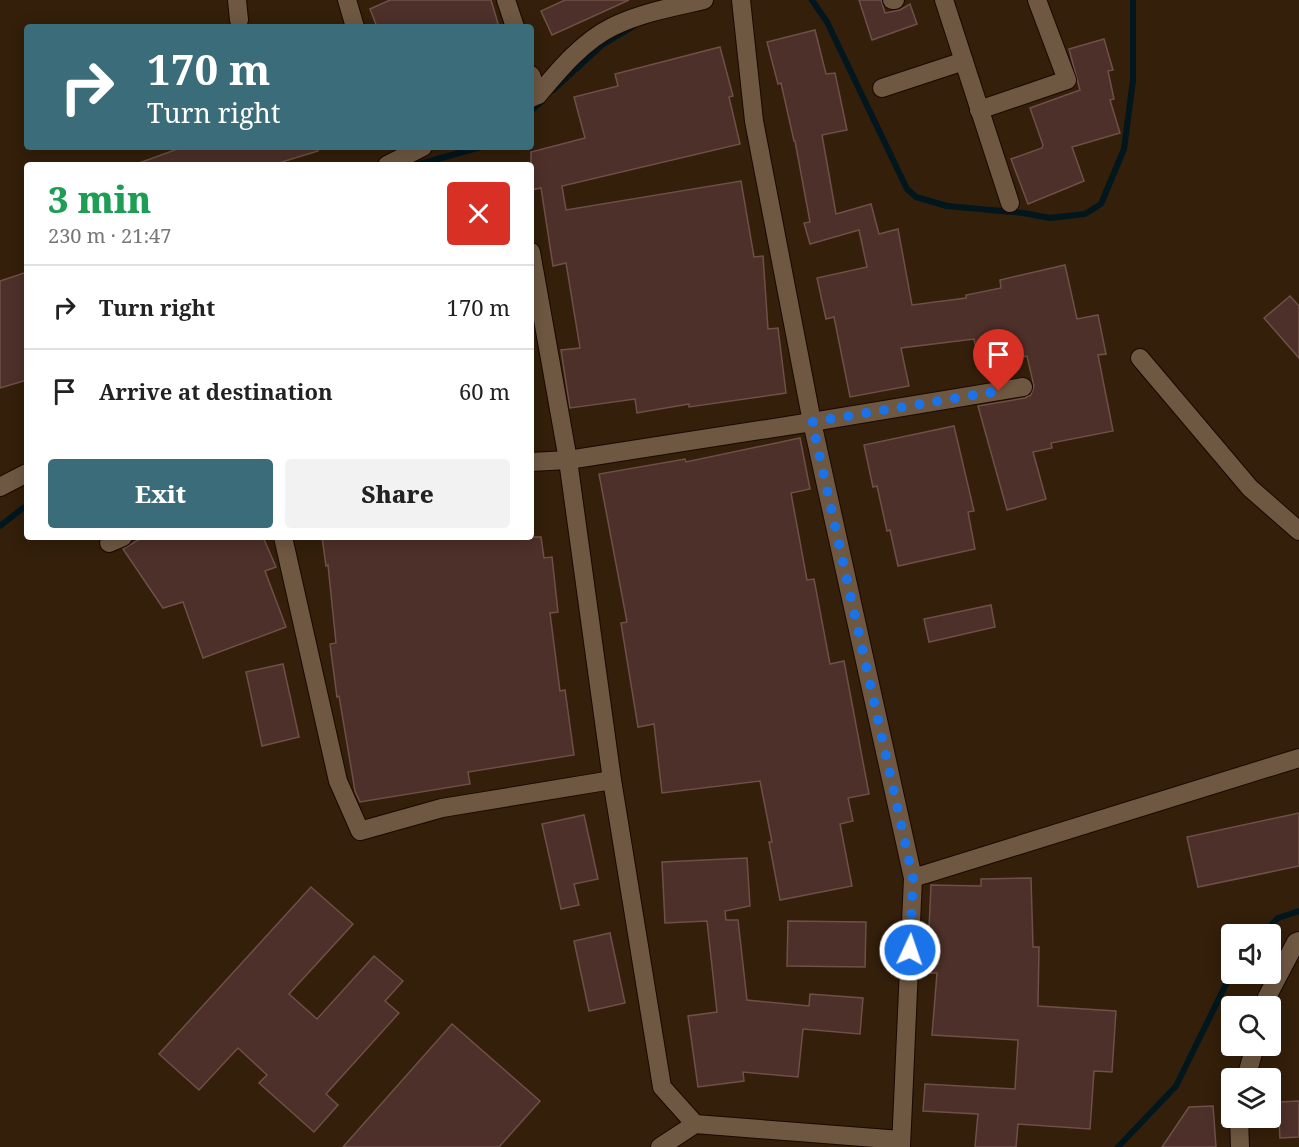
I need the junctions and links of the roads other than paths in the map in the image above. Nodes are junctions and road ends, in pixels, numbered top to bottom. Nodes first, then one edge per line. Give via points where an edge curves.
1 (237, 0) edge
2 (347, 0) edge
3 (506, 0) edge
4 (705, 0) edge
5 (741, 0) edge
6 (944, 0) edge
7 (1037, 0) edge
8 (634, 8) edge
9 (239, 20) dead end
10 (354, 24) edge
11 (514, 24) edge
12 (963, 61) junction
13 (882, 88) dead end
14 (534, 97) edge
15 (979, 110) junction
16 (414, 150) edge
17 (392, 157) edge
18 (1010, 203) dead end
19 (534, 269) edge
20 (1140, 358) dead end
21 (1023, 387) dead end
22 (812, 422) junction
23 (568, 459) junction
24 (534, 462) edge
25 (24, 474) edge
26 (0, 487) edge
27 (1299, 531) edge
28 (284, 540) edge
29 (1299, 758) edge
30 (612, 780) junction
31 (913, 878) junction
32 (1299, 941) edge
33 (1268, 996) edge
34 (695, 1124) junction
35 (1239, 1128) edge
36 (901, 1144) edge
37 (660, 1147) edge
38 (1240, 1147) edge

1 - 9 street
2 - 10 street
3 - 11 street
4 - 8 street
5 - 22 street via 754,121
6 - 12 street
7 - 15 street via 1067,80
8 - 14 street via 588,43
12 - 13 street
12 - 15 street
15 - 18 street
16 - 17 street
19 - 23 street
20 - 27 street via 1250,488
21 - 22 street
22 - 23 street
22 - 31 street
23 - 24 street
23 - 30 street
25 - 26 street
28 - 30 street via 338,781 360,831 442,808
29 - 31 street
30 - 34 street via 662,1087
31 - 36 street
32 - 33 street
34 - 36 street
34 - 37 street
35 - 38 street

